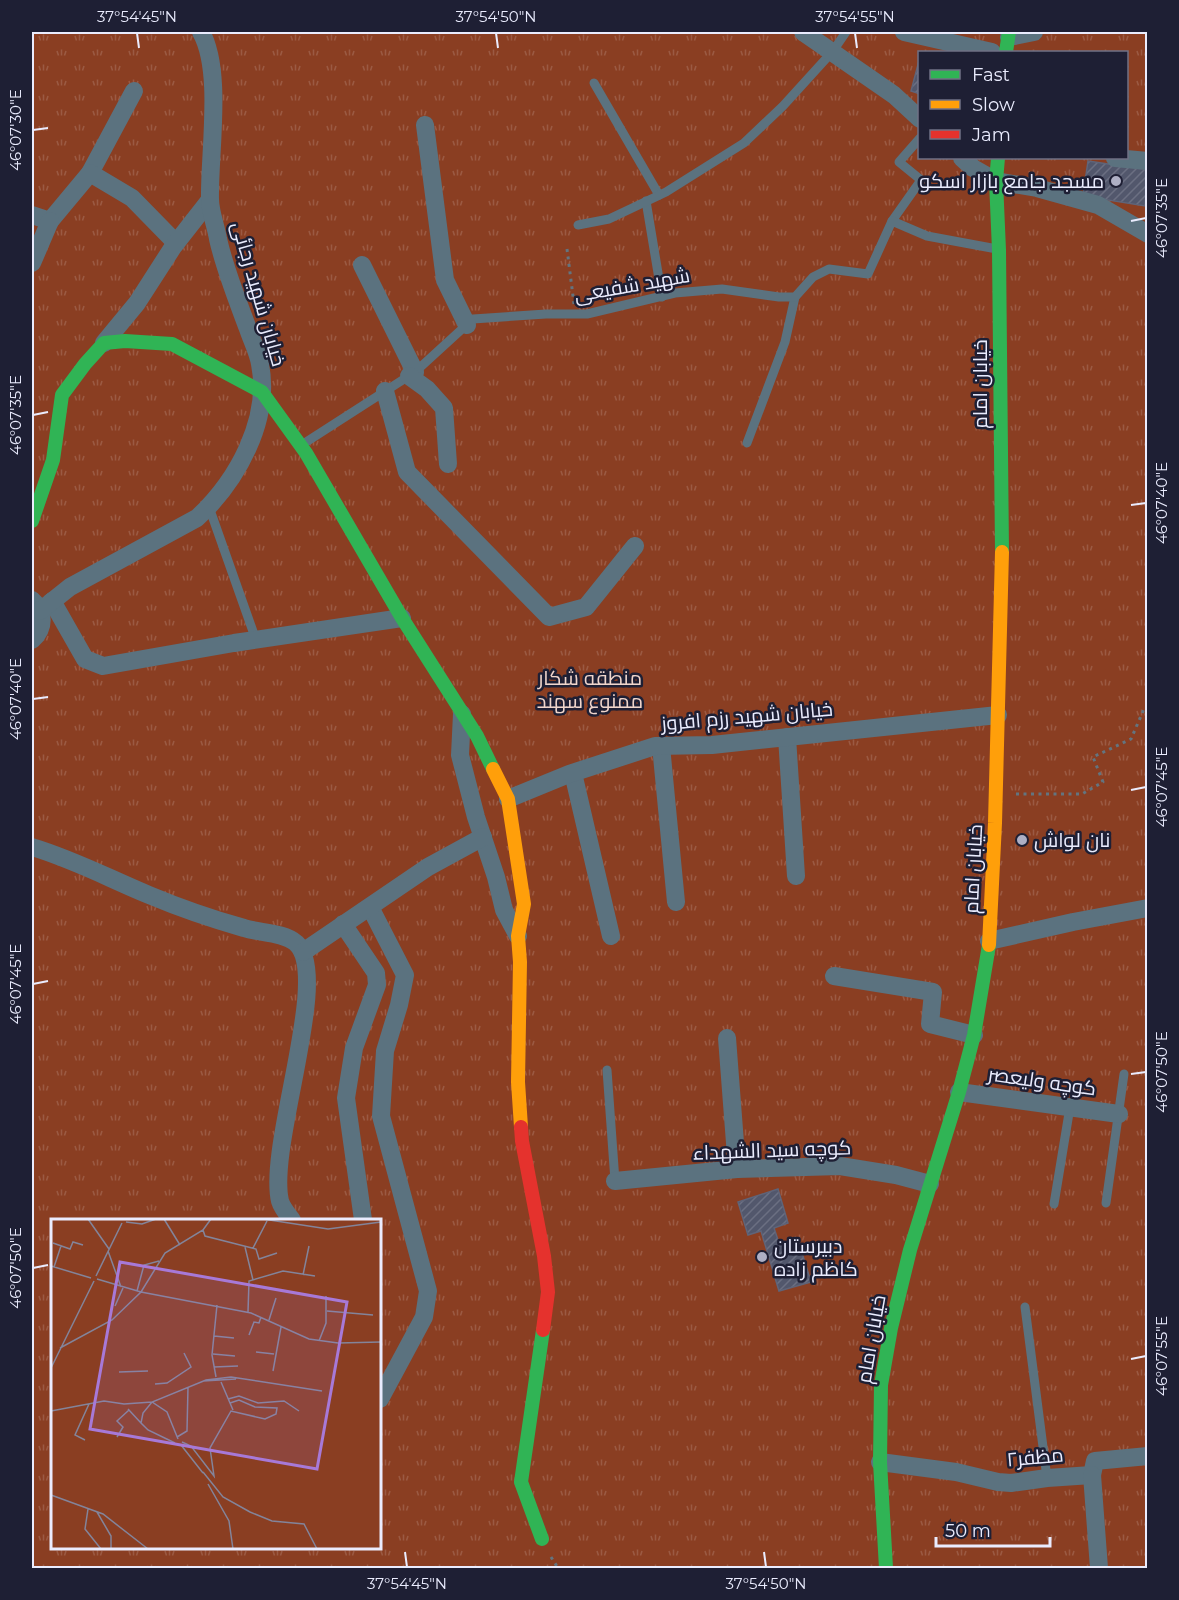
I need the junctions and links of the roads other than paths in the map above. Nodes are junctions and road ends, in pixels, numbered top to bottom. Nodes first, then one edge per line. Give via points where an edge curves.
1 (201, 32) edge
2 (803, 32) edge
3 (846, 32) edge
4 (904, 32) edge
5 (1034, 32) edge
6 (1008, 40) edge
7 (833, 51) junction
8 (988, 51) edge
9 (594, 83) dead end
10 (134, 91) dead end
11 (918, 116) edge
12 (425, 125) dead end
13 (918, 140) edge
14 (963, 159) edge
15 (998, 159) edge
16 (1126, 159) edge
17 (1148, 161) edge
18 (90, 173) junction
19 (996, 181) junction
20 (660, 195) junction
21 (210, 201) junction
22 (646, 201) junction
23 (32, 215) edge
24 (50, 221) junction
25 (892, 221) junction
26 (578, 225) dead end
27 (1148, 234) edge
28 (176, 243) junction
29 (999, 249) junction
30 (32, 263) edge
31 (362, 265) dead end
32 (662, 297) junction
33 (795, 297) junction
34 (467, 325) junction
35 (104, 343) junction
36 (412, 374) junction
37 (385, 391) junction
38 (262, 392) junction
39 (747, 443) dead end
40 (301, 446) junction
41 (448, 464) dead end
42 (209, 507) junction
43 (32, 521) edge
44 (635, 546) dead end
45 (41, 604) edge
46 (402, 618) junction
47 (32, 640) edge
48 (256, 640) junction
49 (462, 714) junction
50 (998, 715) junction
51 (787, 737) junction
52 (661, 746) junction
53 (573, 772) junction
54 (508, 799) junction
55 (483, 837) junction
56 (32, 848) edge
57 (796, 876) dead end
58 (676, 902) dead end
59 (370, 907) junction
60 (1148, 908) edge
61 (343, 924) junction
62 (518, 936) junction
63 (611, 936) dead end
64 (988, 941) junction
65 (303, 952) junction
66 (834, 976) dead end
67 (974, 1035) junction
68 (727, 1038) dead end
69 (607, 1070) dead end
70 (1124, 1074) dead end
71 (959, 1092) junction
72 (1070, 1107) junction
73 (1119, 1114) junction
74 (737, 1169) junction
75 (615, 1181) joint
76 (930, 1184) junction
77 (1106, 1203) dead end
78 (1054, 1204) dead end
79 (291, 1219) edge
80 (363, 1219) edge
81 (1025, 1307) dead end
82 (381, 1397) edge
83 (1148, 1456) edge
84 (880, 1462) junction
85 (1092, 1475) junction
86 (1047, 1478) junction
87 (542, 1539) dead end
88 (886, 1569) edge
89 (1100, 1569) edge

1 - 21 street, خیابان شهید رجائی via 210,57
2 - 7 street
3 - 7 lane
4 - 8 street
5 - 6 street
7 - 11 street
7 - 20 lane via 744,143
9 - 20 lane
10 - 18 street
12 - 34 street via 445,280
13 - 25 lane via 899,162 921,180
14 - 19 street
15 - 19 street, خیابان امام
16 - 17 street
18 - 24 street
18 - 28 street via 132,198
19 - 27 street via 1098,205
19 - 29 street, خیابان امام
20 - 22 lane
21 - 28 street
21 - 38 street, خیابان شهید رجائی via 224,265 260,363
22 - 26 lane via 609,219
22 - 32 lane
23 - 24 street
24 - 30 street
25 - 29 lane via 927,236
25 - 33 lane via 868,274 829,268
28 - 35 street via 137,303
29 - 50 street, خیابان امام via 1002,581
31 - 36 street
32 - 33 lane, شهید شفیعی via 722,289
32 - 34 lane, شهید شفیعی via 587,314 473,319
33 - 39 lane via 785,342
34 - 36 lane, شهید شفیعی
35 - 38 street via 172,344
35 - 43 street via 62,395 53,460
36 - 37 lane, شهید شفیعی
36 - 41 street via 444,408
37 - 40 lane, شهید شفیعی
37 - 44 street via 407,472 549,617 586,607
38 - 40 street
38 - 42 street, خیابان شهید رجائی via 251,441
40 - 46 street
42 - 45 street, خیابان شهید رجائی via 197,518
42 - 48 lane
45 - 47 street via 41,628
45 - 48 street via 85,659 103,666
46 - 48 street
46 - 49 street
49 - 54 street
49 - 55 street via 460,755
50 - 51 street, خیابان شهید رزم افروز
50 - 64 street, خیابان امام
51 - 52 street, خیابان شهید رزم افروز
51 - 57 street
52 - 53 street, خیابان شهید رزم افروز
52 - 58 street
53 - 54 street, خیابان شهید رزم افروز
53 - 63 street
54 - 62 street via 524,904
55 - 59 street via 428,867
55 - 62 street via 504,910
56 - 65 street via 65,857 177,906 294,941
59 - 61 street
59 - 82 street via 405,975 385,1051 381,1116 428,1291 424,1317
60 - 64 street
61 - 65 street
61 - 80 street via 376,973 377,985 354,1048 346,1098
62 - 87 street via 522,1141 548,1292 521,1482
64 - 67 street, خیابان امام
65 - 79 street via 308,992 281,1140 278,1183 281,1204
66 - 67 street via 933,992 930,1024
67 - 71 street, خیابان امام
68 - 74 street
69 - 75 lane
70 - 73 lane, کوچه ولیعصر
71 - 72 street, کوچه ولیعصر
71 - 76 street, خیابان امام
72 - 73 street, کوچه ولیعصر
72 - 78 lane
73 - 77 lane, کوچه ولیعصر
74 - 75 street, کوچه سید الشهداء
74 - 76 street, کوچه سید الشهداء via 840,1166
76 - 84 street, خیابان امام via 910,1250 880,1385
81 - 86 lane
83 - 85 street, مظفر۲ via 1095,1461
84 - 86 street, مظفر۲ via 998,1482
84 - 88 street, خیابان امام
85 - 86 street, مظفر۲
85 - 89 street

